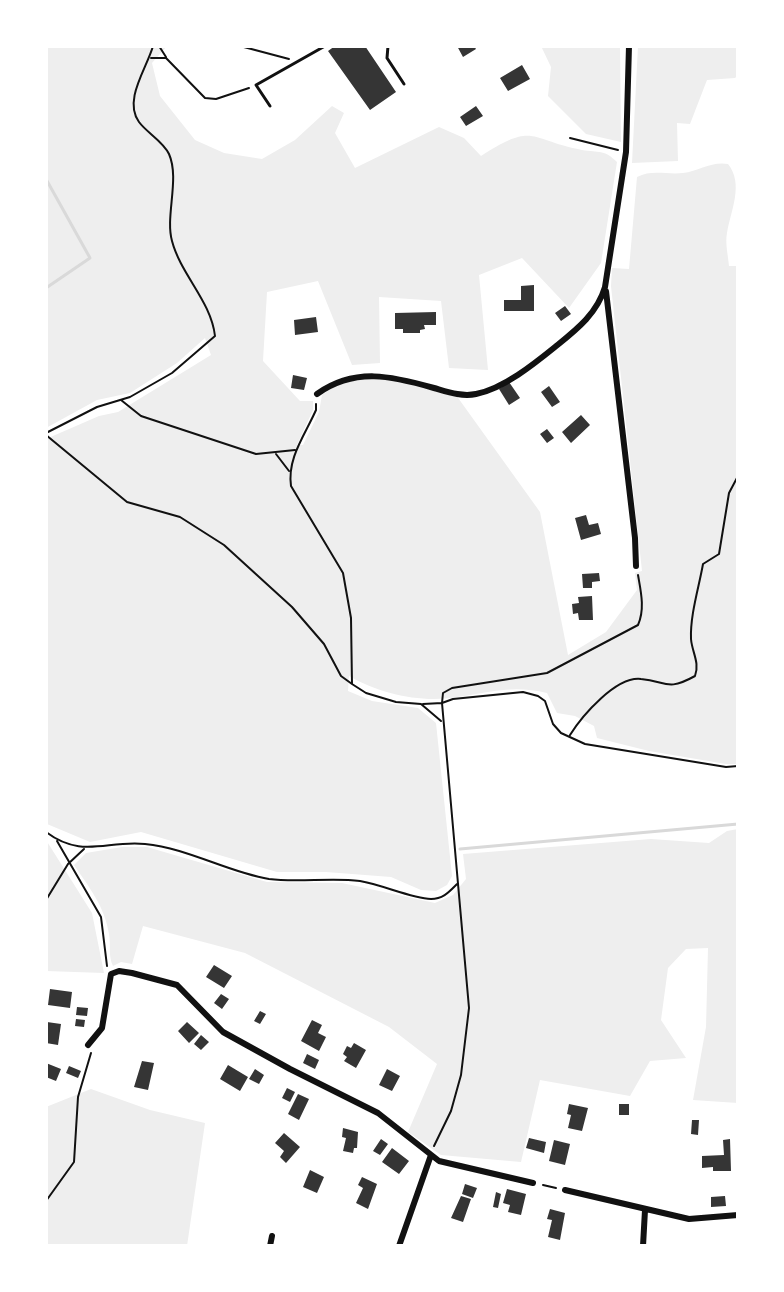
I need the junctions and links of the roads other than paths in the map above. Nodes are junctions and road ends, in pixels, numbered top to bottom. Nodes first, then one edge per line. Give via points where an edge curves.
1 (325, 46) edge
2 (388, 46) edge
3 (629, 46) edge
4 (404, 84) dead end
5 (270, 106) dead end
6 (605, 287) junction
7 (317, 394) road end
8 (636, 566) road end
9 (88, 1045) road end
10 (431, 1155) junction
11 (533, 1183) road end
12 (565, 1190) road end
13 (645, 1210) junction
14 (738, 1215) edge
15 (272, 1236) dead end
16 (270, 1246) edge
17 (399, 1246) edge
18 (643, 1246) edge

1 - 5 lane via 256,85
2 - 4 lane via 387,58
3 - 6 street via 626,152
6 - 7 street via 586,322 525,372 479,394 365,375 334,382
6 - 8 street
9 - 10 street via 102,1028 111,974 132,973 177,985 223,1032 378,1113
10 - 11 street
10 - 17 street
12 - 13 street
13 - 14 street via 689,1219
13 - 18 street
15 - 16 street

